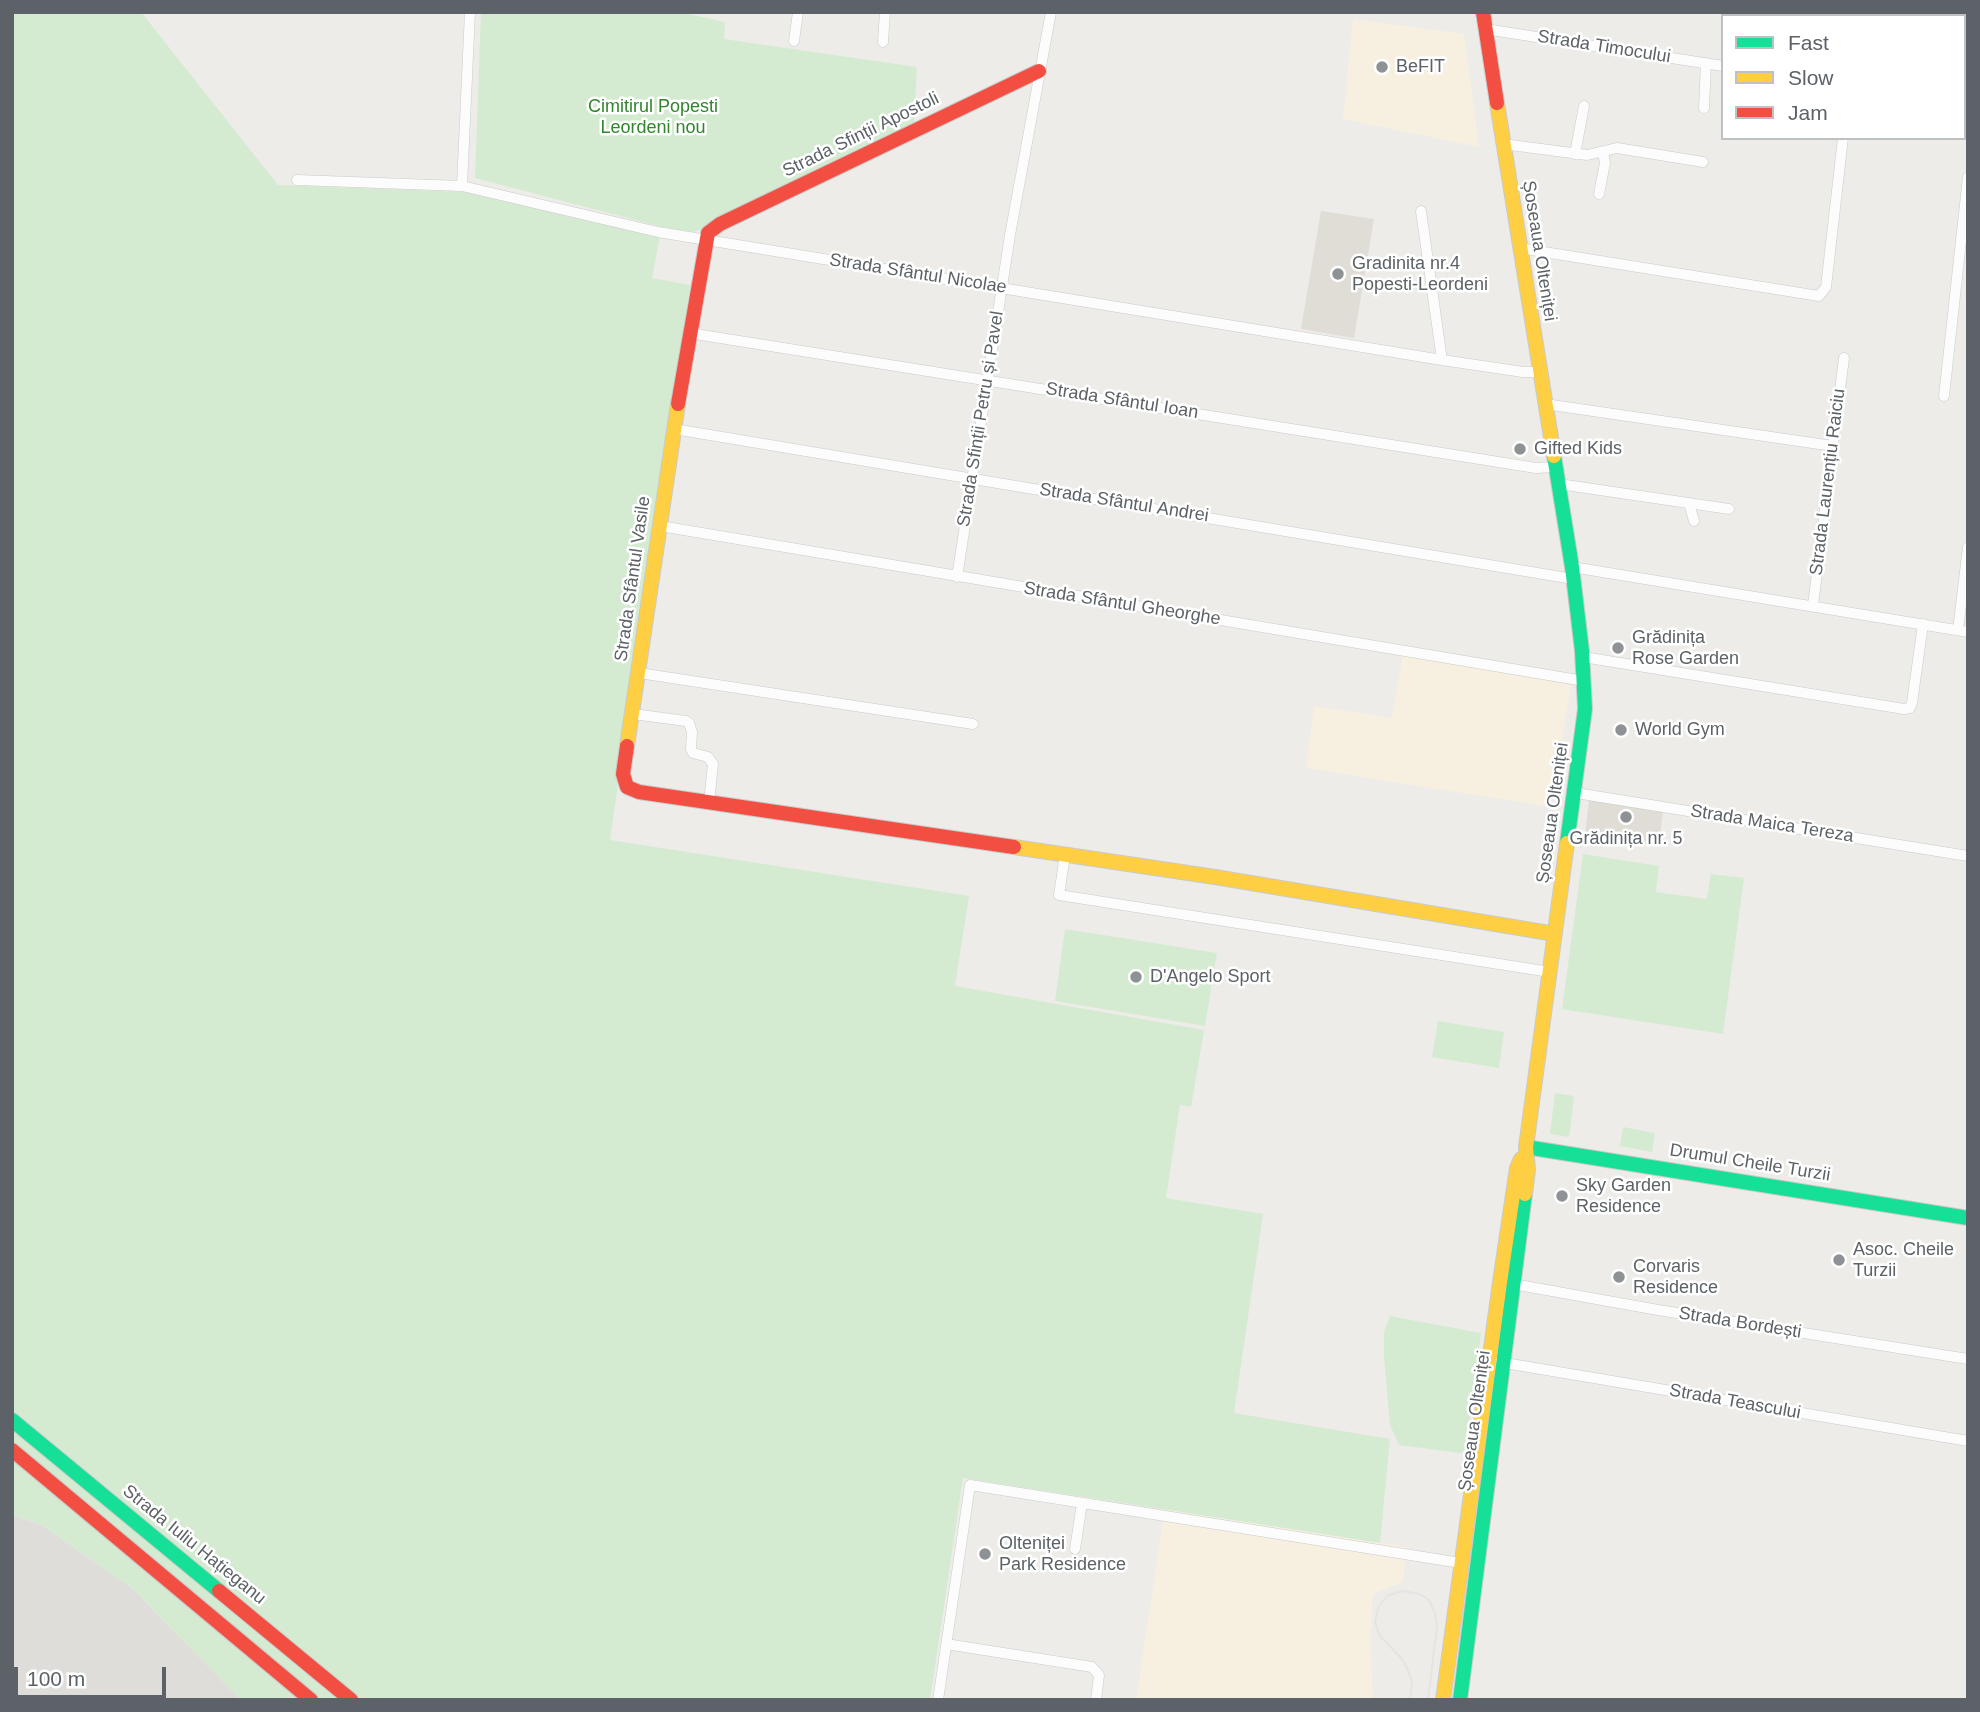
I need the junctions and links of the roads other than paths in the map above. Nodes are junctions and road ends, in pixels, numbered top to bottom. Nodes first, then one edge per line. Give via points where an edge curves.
1 (470, 12) edge
2 (798, 12) edge
3 (885, 12) edge
4 (1051, 12) edge
5 (1483, 12) edge
6 (1485, 29) junction
7 (794, 41) dead end
8 (883, 42) dead end
9 (1706, 63) junction
10 (1721, 66) edge
11 (1039, 71) junction
12 (1584, 106) dead end
13 (1704, 108) dead end
14 (1843, 140) edge
15 (1503, 144) junction
16 (1603, 152) junction
17 (1575, 154) junction
18 (1703, 162) dead end
19 (1968, 177) edge
20 (297, 180) dead end
21 (461, 186) junction
22 (1599, 194) dead end
23 (1421, 211) dead end
24 (705, 239) junction
25 (1519, 248) junction
26 (1001, 288) junction
27 (689, 333) junction
28 (1844, 358) dead end
29 (1442, 360) junction
30 (1540, 372) junction
31 (987, 379) junction
32 (1944, 396) dead end
33 (1545, 404) junction
34 (674, 429) junction
35 (1833, 446) junction
36 (1556, 467) junction
37 (972, 478) junction
38 (1559, 484) junction
39 (1689, 503) junction
40 (1729, 509) dead end
41 (1694, 521) dead end
42 (660, 526) junction
43 (1968, 547) edge
44 (1572, 573) junction
45 (957, 577) junction
46 (1813, 605) junction
47 (1923, 624) junction
48 (1963, 631) edge
49 (1583, 657) junction
50 (639, 673) junction
51 (1584, 681) junction
52 (633, 714) junction
53 (973, 724) dead end
54 (1576, 793) junction
55 (709, 802) junction
56 (1065, 855) junction
57 (1968, 856) edge
58 (1555, 934) junction
59 (1550, 972) junction
60 (1526, 1147) junction
61 (1968, 1218) edge
62 (1513, 1284) junction
63 (1968, 1359) edge
64 (1496, 1362) junction
65 (12, 1420) edge
66 (1968, 1441) edge
67 (12, 1450) edge
68 (1082, 1503) junction
69 (1075, 1549) dead end
70 (1461, 1563) junction
71 (208, 1581) junction
72 (192, 1600) junction
73 (946, 1644) junction
74 (311, 1700) edge
75 (351, 1700) edge
76 (938, 1700) edge
77 (1096, 1700) edge
78 (1443, 1700) edge
79 (1460, 1700) edge

1 - 21 street
2 - 7 street
3 - 8 street
4 - 11 street, Strada Sfinții Petru și Pavel
5 - 6 main road, Șoseaua Olteniței
6 - 9 street, Strada Timocului
6 - 15 main road, Șoseaua Olteniței
9 - 10 street, Strada Timocului
9 - 13 street
11 - 24 main road, Strada Sfinții Apostoli via 720,224
11 - 26 street, Strada Sfinții Petru și Pavel
12 - 17 street
14 - 25 street via 1828,266 1819,296
15 - 17 street
15 - 25 main road, Șoseaua Olteniței
16 - 17 street
16 - 18 street via 1617,148
16 - 22 street
19 - 32 street
20 - 21 street, Strada Sfântul Nicolae
21 - 24 street, Strada Sfântul Nicolae
23 - 29 street
24 - 26 street, Strada Sfântul Nicolae
24 - 27 main road, Strada Sfântul Vasile
25 - 30 main road, Șoseaua Olteniței
26 - 29 street, Strada Sfântul Nicolae
26 - 31 street, Strada Sfinții Petru și Pavel
27 - 31 street, Strada Sfântul Ioan
27 - 34 main road, Strada Sfântul Vasile
28 - 35 street, Strada Laurențiu Raiciu
29 - 30 street, Strada Sfântul Nicolae
30 - 33 main road, Șoseaua Olteniței
31 - 36 street, Strada Sfântul Ioan via 1529,467
31 - 37 street, Strada Sfinții Petru și Pavel
33 - 35 street
33 - 36 main road, Șoseaua Olteniței
34 - 37 street, Strada Sfântul Andrei
34 - 42 main road, Strada Sfântul Vasile
35 - 46 street, Strada Laurențiu Raiciu
36 - 38 main road, Șoseaua Olteniței
37 - 44 street, Strada Sfântul Andrei
37 - 45 street, Strada Sfinții Petru și Pavel
38 - 39 street
38 - 44 main road, Șoseaua Olteniței
39 - 40 street
39 - 41 street
42 - 45 street, Strada Sfântul Gheorghe
42 - 50 main road, Strada Sfântul Vasile
43 - 48 street
44 - 46 street
44 - 49 main road, Șoseaua Olteniței
45 - 51 street, Strada Sfântul Gheorghe
46 - 47 street
47 - 48 street
47 - 49 street via 1912,703 1904,709
49 - 51 main road, Șoseaua Olteniței
50 - 52 main road
50 - 53 street, Strada Sfântul Vasile
51 - 54 main road, Șoseaua Olteniței via 1585,720
52 - 55 street via 689,723 693,753 708,757 713,764
52 - 55 main road via 623,774 627,787
54 - 57 street, Strada Maica Tereza
54 - 58 main road, Șoseaua Olteniței
55 - 56 main road
56 - 58 main road
56 - 59 street via 1059,895
58 - 59 main road, Șoseaua Olteniței
59 - 60 main road, Șoseaua Olteniței
60 - 61 main road, Drumul Cheile Turzii
60 - 62 main road, Șoseaua Olteniței via 1528,1170
60 - 64 main road, Șoseaua Olteniței via 1517,1168
62 - 63 street, Strada Bordești
62 - 64 main road, Șoseaua Olteniței
64 - 66 street, Strada Teascului
64 - 70 main road, Șoseaua Olteniței
64 - 79 main road, Șoseaua Olteniței
65 - 71 main road, Strada Iuliu Hațieganu
67 - 72 main road
68 - 69 street
68 - 70 street
68 - 73 street via 970,1485
70 - 78 main road, Șoseaua Olteniței
71 - 72 main road
71 - 75 main road, Strada Iuliu Hațieganu
72 - 74 main road
73 - 76 street
73 - 77 street via 1092,1667 1099,1675

